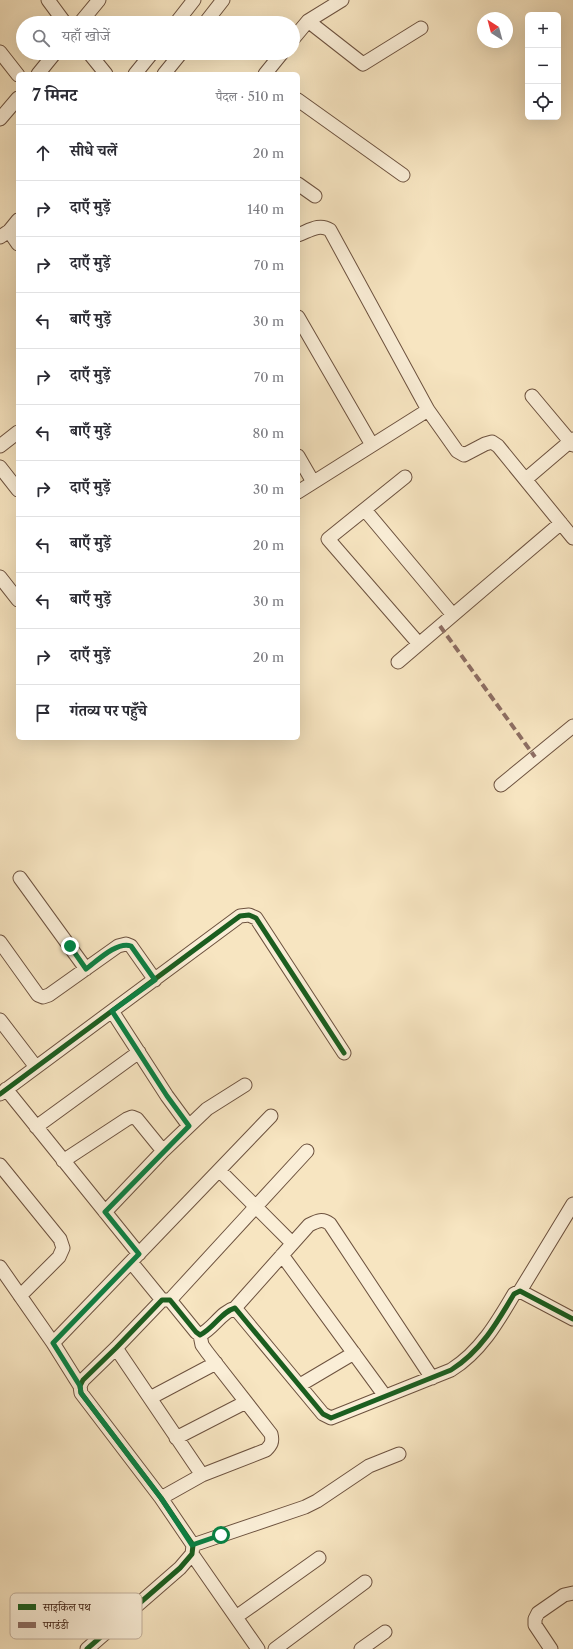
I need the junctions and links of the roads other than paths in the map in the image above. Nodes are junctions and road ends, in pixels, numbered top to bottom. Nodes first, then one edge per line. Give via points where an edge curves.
1 (48, 0) edge
2 (99, 0) edge
3 (194, 0) edge
4 (223, 0) edge
5 (342, 0) edge
6 (60, 16) edge
7 (86, 16) edge
8 (181, 16) edge
9 (210, 16) edge
10 (308, 21) junction
11 (421, 28) dead end
12 (300, 31) edge
13 (0, 52) edge
14 (49, 60) edge
15 (95, 60) edge
16 (146, 60) edge
17 (175, 60) edge
18 (276, 60) edge
19 (16, 72) edge
20 (40, 72) edge
21 (104, 72) edge
22 (137, 72) edge
23 (166, 72) edge
24 (267, 72) edge
25 (16, 100) edge
26 (300, 101) edge
27 (0, 119) edge
28 (403, 175) dead end
29 (300, 185) edge
30 (315, 196) dead end
31 (16, 222) edge
32 (4, 234) edge
33 (300, 234) edge
34 (16, 243) edge
35 (300, 319) edge
36 (532, 396) dead end
37 (428, 410) junction
38 (16, 434) edge
39 (572, 442) edge
40 (372, 445) junction
41 (0, 446) edge
42 (300, 459) edge
43 (0, 467) edge
44 (405, 477) dead end
45 (526, 479) junction
46 (314, 482) junction
47 (16, 487) edge
48 (300, 491) edge
49 (365, 510) junction
50 (561, 523) junction
51 (573, 538) edge
52 (0, 577) edge
53 (16, 597) edge
54 (453, 615) junction
55 (419, 644) junction
56 (398, 662) dead end
57 (573, 726) edge
58 (501, 785) dead end
59 (20, 878) dead end
60 (0, 942) edge
61 (86, 969) junction
62 (155, 980) junction
63 (112, 1011) junction
64 (0, 1020) edge
65 (139, 1052) junction
66 (344, 1053) dead end
67 (36, 1067) junction
68 (245, 1085) dead end
69 (3, 1092) edge
70 (271, 1116) dead end
71 (189, 1126) junction
72 (36, 1127) junction
73 (163, 1151) junction
74 (306, 1151) dead end
75 (63, 1161) junction
76 (0, 1165) edge
77 (219, 1170) junction
78 (573, 1204) edge
79 (256, 1206) junction
80 (105, 1212) junction
81 (292, 1243) junction
82 (282, 1255) junction
83 (135, 1258) junction
84 (0, 1267) edge
85 (520, 1291) junction
86 (20, 1296) junction
87 (166, 1300) junction
88 (235, 1308) junction
89 (573, 1319) edge
90 (200, 1335) junction
91 (53, 1343) junction
92 (116, 1348) junction
93 (354, 1353) junction
94 (216, 1363) junction
95 (432, 1378) junction
96 (300, 1385) junction
97 (80, 1386) junction
98 (385, 1396) junction
99 (150, 1398) junction
100 (246, 1402) junction
101 (176, 1438) junction
102 (399, 1454) dead end
103 (202, 1475) junction
104 (161, 1498) junction
105 (192, 1550) junction
106 (319, 1558) dead end
107 (365, 1582) dead end
108 (573, 1593) edge
109 (142, 1601) edge
110 (236, 1617) junction
111 (385, 1632) dead end
112 (98, 1639) edge
113 (87, 1649) edge
114 (258, 1649) edge
115 (275, 1649) edge
116 (361, 1649) edge
117 (551, 1649) edge

1 - 6 street
2 - 7 street
3 - 8 street
4 - 9 street
5 - 10 street
10 - 11 street via 363,64
10 - 12 street
13 - 19 street
14 - 20 street
15 - 21 street
16 - 22 street
17 - 23 street
18 - 24 street
25 - 27 street
26 - 28 street
29 - 30 street
31 - 32 street
32 - 34 street
33 - 37 street via 318,227 330,230
35 - 40 street
36 - 39 street
37 - 40 street
37 - 45 street via 457,451 464,454 492,442
38 - 41 street
39 - 45 street
40 - 46 street
42 - 46 street
43 - 47 street
44 - 49 street
45 - 50 street
46 - 48 street
49 - 54 street
49 - 55 street via 328,539
50 - 51 street
50 - 54 street
52 - 53 street
54 - 55 street
55 - 56 street
57 - 58 street
59 - 61 street
60 - 61 street via 38,995 43,997
61 - 62 street via 118,946 126,944 131,946
62 - 63 street
62 - 66 street via 240,916 249,915 256,918
63 - 65 street
63 - 67 street
64 - 67 street
65 - 71 street
65 - 72 street
67 - 69 street
68 - 71 street via 207,1109
69 - 72 street
70 - 77 street
71 - 73 street
72 - 75 street
73 - 75 street via 132,1117
73 - 80 street
74 - 79 street
75 - 80 street
76 - 86 street via 60,1239 63,1248 59,1257
77 - 79 street
77 - 83 street
78 - 85 street
79 - 81 street
79 - 87 street
80 - 83 street
81 - 82 street
81 - 95 street via 309,1225 317,1221 324,1220 330,1224
82 - 88 street
82 - 93 street
83 - 87 street
83 - 91 street
84 - 86 street
85 - 89 street
85 - 95 street via 514,1294 486,1339 459,1365
86 - 91 street
87 - 90 street
87 - 92 street
88 - 90 street via 229,1310
88 - 96 street
90 - 94 street via 202,1345
91 - 97 street
92 - 97 street
92 - 99 street
93 - 96 street
93 - 98 street
94 - 99 street
94 - 100 street
95 - 98 street
96 - 98 street via 323,1414 331,1418
97 - 104 street via 81,1393
99 - 101 street
100 - 101 street
100 - 103 street via 271,1434 271,1445 266,1450
101 - 103 street
102 - 105 street via 369,1466 305,1507
103 - 104 street
104 - 105 street
105 - 109 street via 180,1568
105 - 110 street
106 - 110 street
107 - 115 street
108 - 117 street via 564,1594 538,1613 535,1619 535,1625
110 - 114 street
111 - 116 street
112 - 113 street

